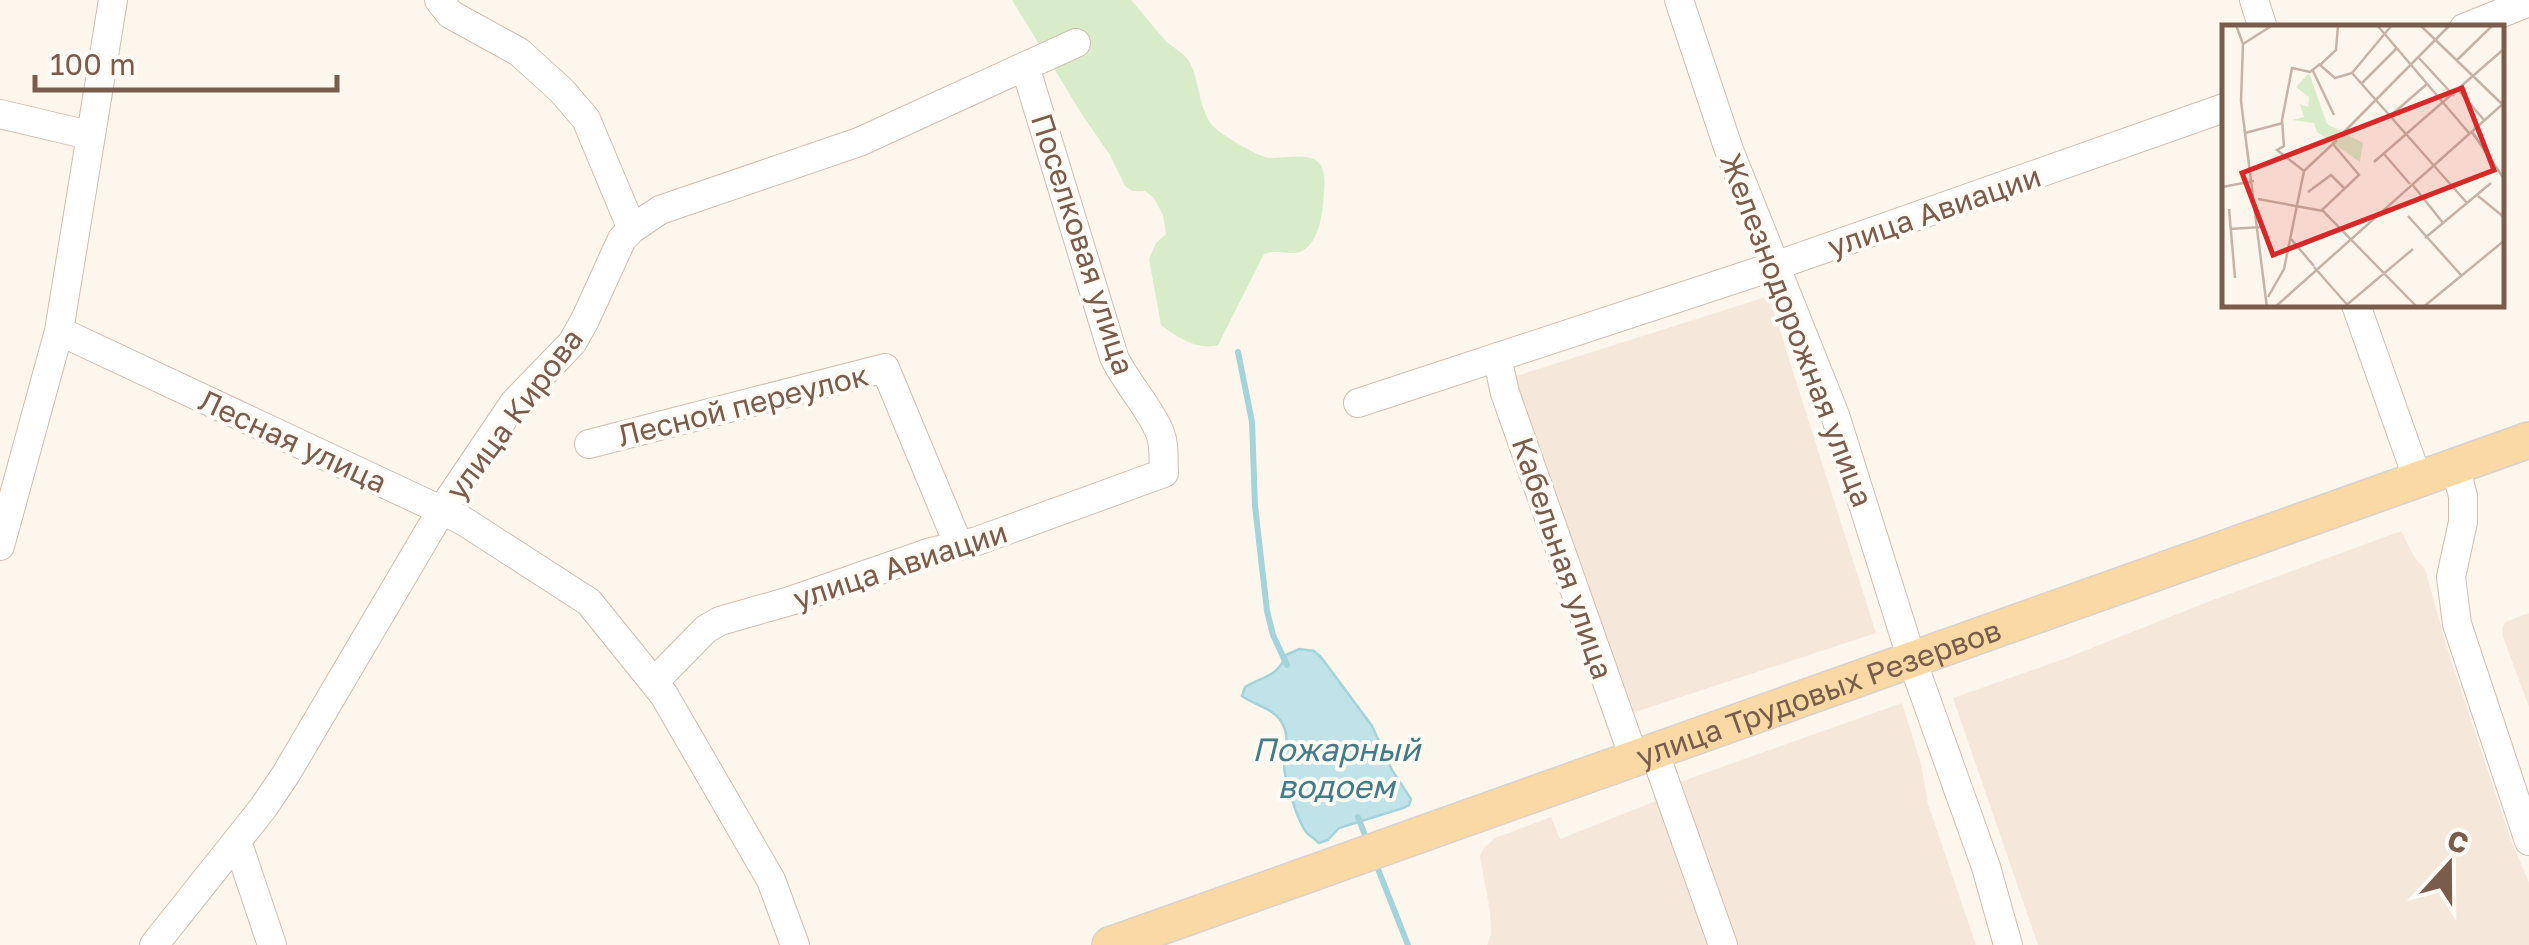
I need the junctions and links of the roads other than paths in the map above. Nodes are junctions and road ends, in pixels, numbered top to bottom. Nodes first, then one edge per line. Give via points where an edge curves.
1 (113, 0) edge
2 (438, 0) edge
3 (1680, 0) edge
4 (2254, 0) edge
5 (2529, 2) edge
6 (2261, 25) edge
7 (2472, 25) edge
8 (1076, 43) dead end
9 (1025, 66) junction
10 (2222, 109) edge
11 (0, 114) edge
12 (89, 135) junction
13 (632, 228) junction
14 (1775, 266) junction
15 (2357, 308) edge
16 (58, 331) junction
17 (1497, 357) junction
18 (1358, 403) dead end
19 (2529, 440) edge
20 (589, 444) dead end
21 (2455, 466) junction
22 (1164, 473) joint
23 (2418, 480) junction
24 (441, 511) junction
25 (0, 546) edge
26 (959, 546) junction
27 (1912, 660) junction
28 (654, 682) junction
29 (1644, 755) junction
30 (237, 841) junction
31 (2529, 842) edge
32 (154, 945) edge
33 (272, 945) edge
34 (795, 945) edge
35 (1110, 945) edge
36 (1722, 945) edge
37 (2008, 945) edge

1 - 12 street
2 - 13 street via 450,14 518,52 586,119
3 - 14 street, Железнодорожная улица via 1728,150
4 - 6 street
5 - 7 street
8 - 9 street
9 - 13 street via 859,142 660,210
9 - 22 street, Поселковая улица via 1114,357 1160,431
10 - 14 street, улица Авиации
11 - 12 street
12 - 16 street
13 - 24 street, улица Кирова via 572,343 514,403
14 - 17 street, улица Авиации
14 - 27 street, Железнодорожная улица via 1835,415
15 - 23 street
16 - 24 street, Лесная улица
16 - 25 street
17 - 18 street, улица Авиации
17 - 29 street, Кабельная улица
19 - 21 main road, улица Трудовых Резервов
20 - 26 street, Лесной переулок via 885,368
21 - 23 main road, улица Трудовых Резервов
21 - 31 street via 2463,496 2451,577 2457,624
22 - 26 street, улица Авиации
23 - 27 main road, улица Трудовых Резервов
24 - 28 street, Лесная улица via 589,602
24 - 30 street, улица Кирова via 308,740
26 - 28 street, улица Авиации via 720,621
27 - 29 main road, улица Трудовых Резервов
27 - 37 street, Железнодорожная улица
28 - 34 street, Лесная улица via 771,880
29 - 35 main road, улица Трудовых Резервов
29 - 36 street, Кабельная улица
30 - 32 street, улица Кирова
30 - 33 street

